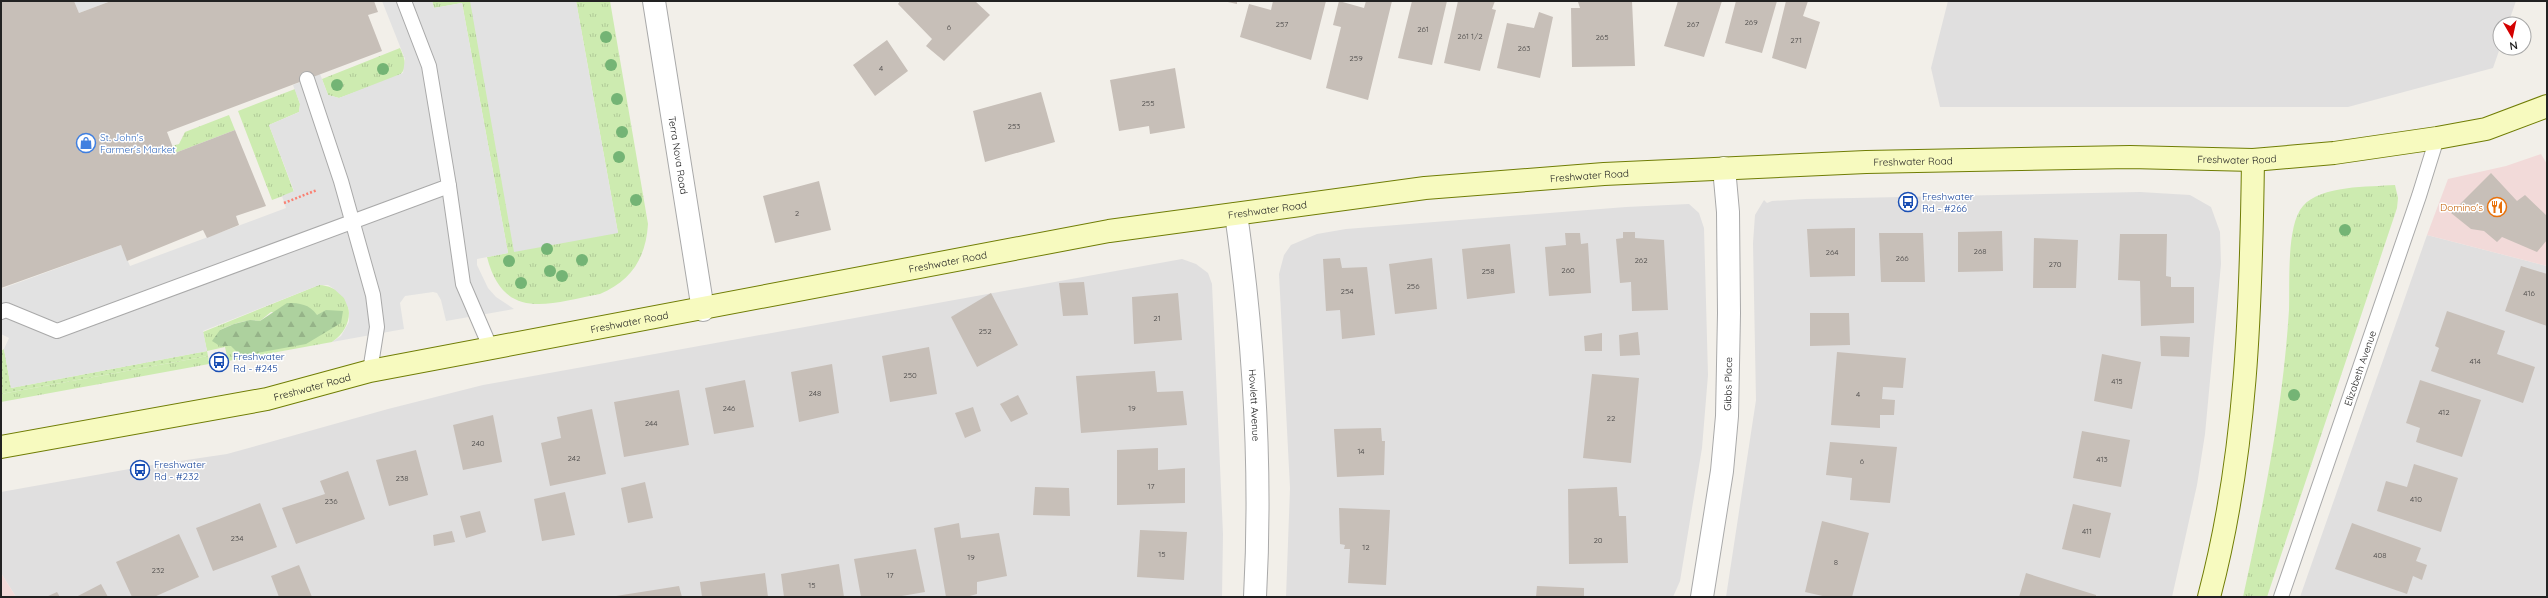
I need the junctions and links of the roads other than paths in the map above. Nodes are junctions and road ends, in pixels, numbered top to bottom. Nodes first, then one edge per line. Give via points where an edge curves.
1 (404, 1) edge
2 (654, 1) edge
3 (307, 80) dead end
4 (2547, 106) edge
5 (2437, 138) junction
6 (2253, 160) junction
7 (1724, 168) junction
8 (449, 186) junction
9 (1236, 214) junction
10 (353, 222) junction
11 (703, 310) junction
12 (1, 312) edge
13 (492, 349) junction
14 (370, 371) junction
15 (1, 447) edge
16 (1255, 597) edge
17 (1702, 597) edge
18 (2209, 597) edge
19 (2282, 597) edge

1 - 8 lane via 429,66
2 - 11 street, Terra Nova Road
3 - 10 lane
4 - 5 main road, Freshwater Road via 2486,129
5 - 6 main road, Freshwater Road via 2334,153
5 - 19 lane, Elizabeth Avenue
6 - 7 main road, Freshwater Road via 2130,157 1866,162
6 - 18 main road via 2250,310 2239,435 2222,548
7 - 9 main road, Freshwater Road via 1432,187
7 - 17 street, Gibbs Place via 1728,212 1727,416 1722,471
8 - 10 lane
8 - 13 lane via 463,284
9 - 11 main road, Freshwater Road via 1109,231
9 - 16 street, Howlett Avenue via 1250,320 1255,410
10 - 12 lane via 57,331 6,310
10 - 14 lane via 373,295 377,327
11 - 13 main road, Freshwater Road
13 - 14 main road, Freshwater Road
14 - 15 main road, Freshwater Road via 267,399

